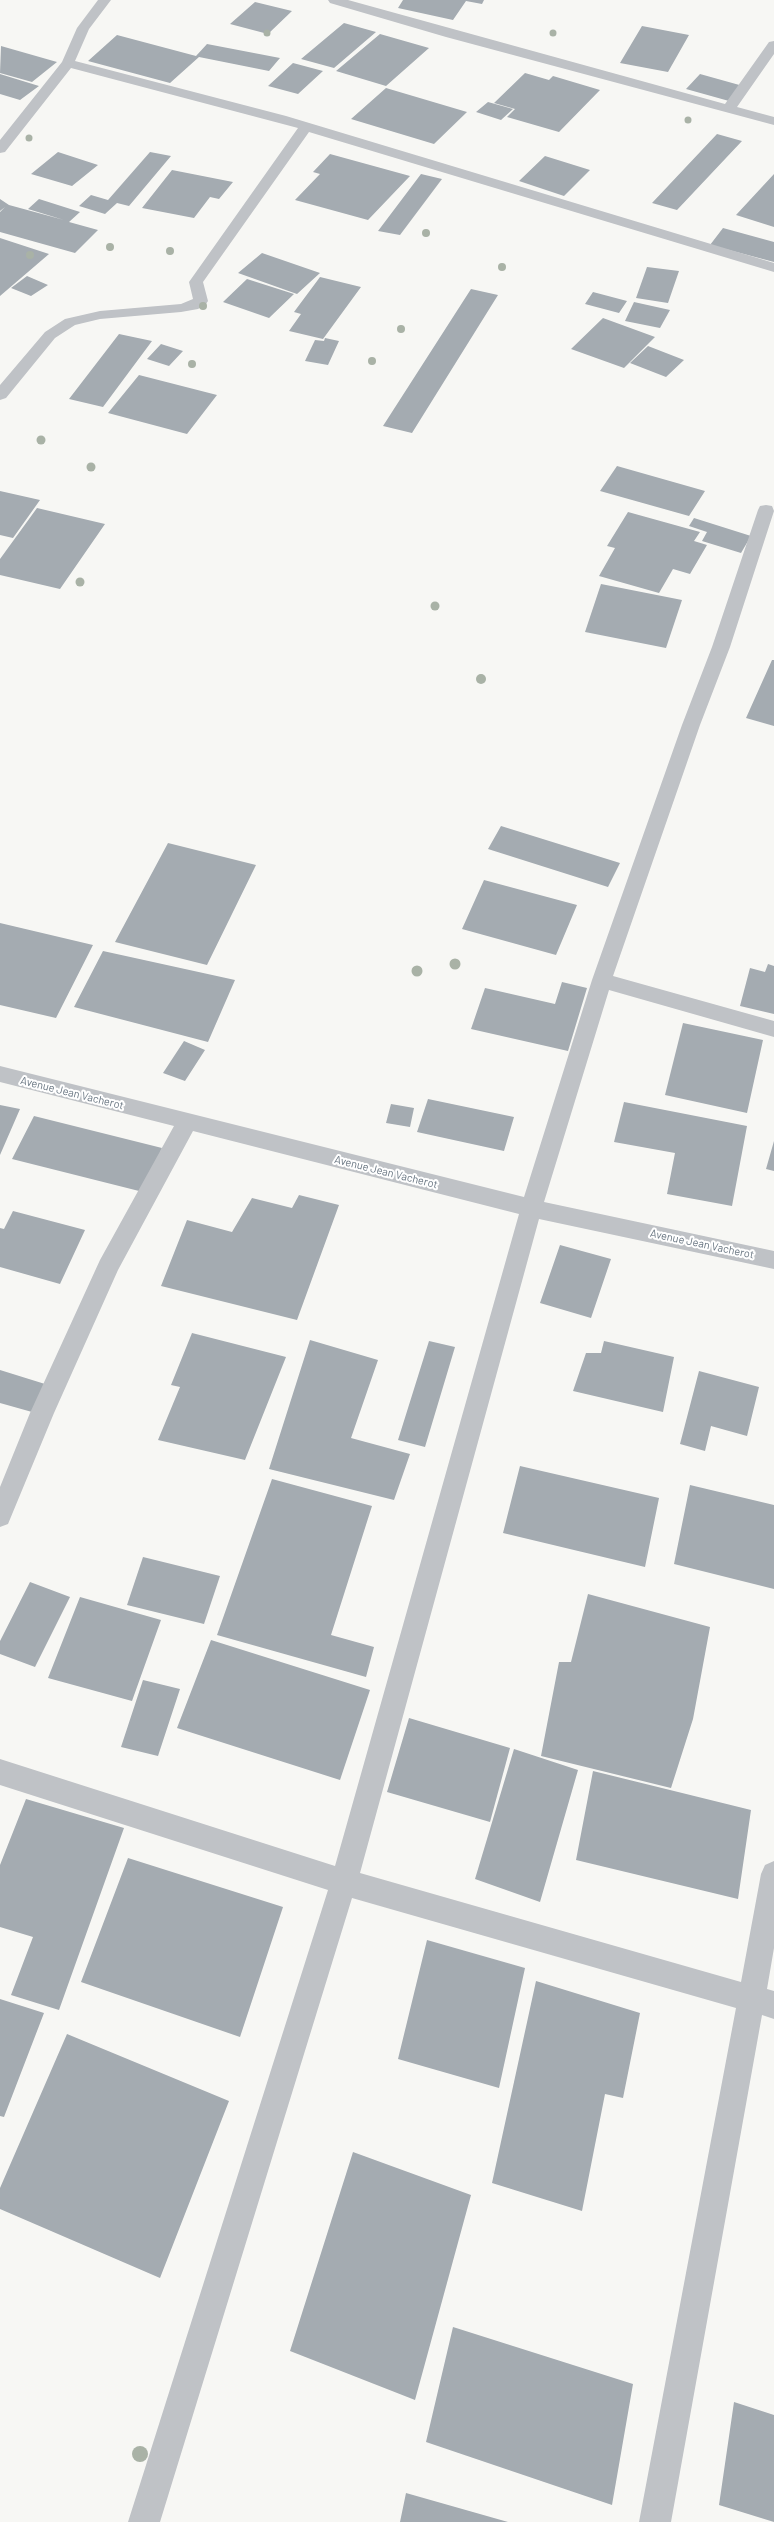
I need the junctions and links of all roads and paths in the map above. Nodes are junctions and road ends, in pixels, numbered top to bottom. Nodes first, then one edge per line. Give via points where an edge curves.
1 (105, 0) edge
2 (334, 0) edge
3 (774, 45) edge
4 (68, 63) junction
5 (729, 108) junction
6 (774, 121) edge
7 (305, 128) junction
8 (0, 149) edge
9 (774, 268) edge
10 (0, 395) edge
11 (766, 510) dead end
12 (602, 980) junction
13 (774, 1029) edge
14 (0, 1074) edge
15 (187, 1122) junction
16 (530, 1208) junction
17 (774, 1260) edge
18 (0, 1516) edge
19 (0, 1772) edge
20 (774, 1874) edge
21 (344, 1882) junction
22 (762, 2002) edge
23 (144, 2522) edge
24 (655, 2522) edge

1 - 4 street via 83,28
2 - 5 street
3 - 5 street
4 - 7 street via 202,97
4 - 8 street
5 - 6 street
7 - 9 street
7 - 10 street via 196,282 201,301 193,306 100,315 70,322 50,334
11 - 12 street via 721,648
12 - 13 street
12 - 16 street
14 - 15 street, Avenue Jean Vacherot
15 - 16 street, Avenue Jean Vacherot
15 - 18 street via 108,1267 42,1413
16 - 17 street, Avenue Jean Vacherot
16 - 21 street
19 - 21 street
20 - 22 street
21 - 22 street
21 - 23 street
22 - 24 street

